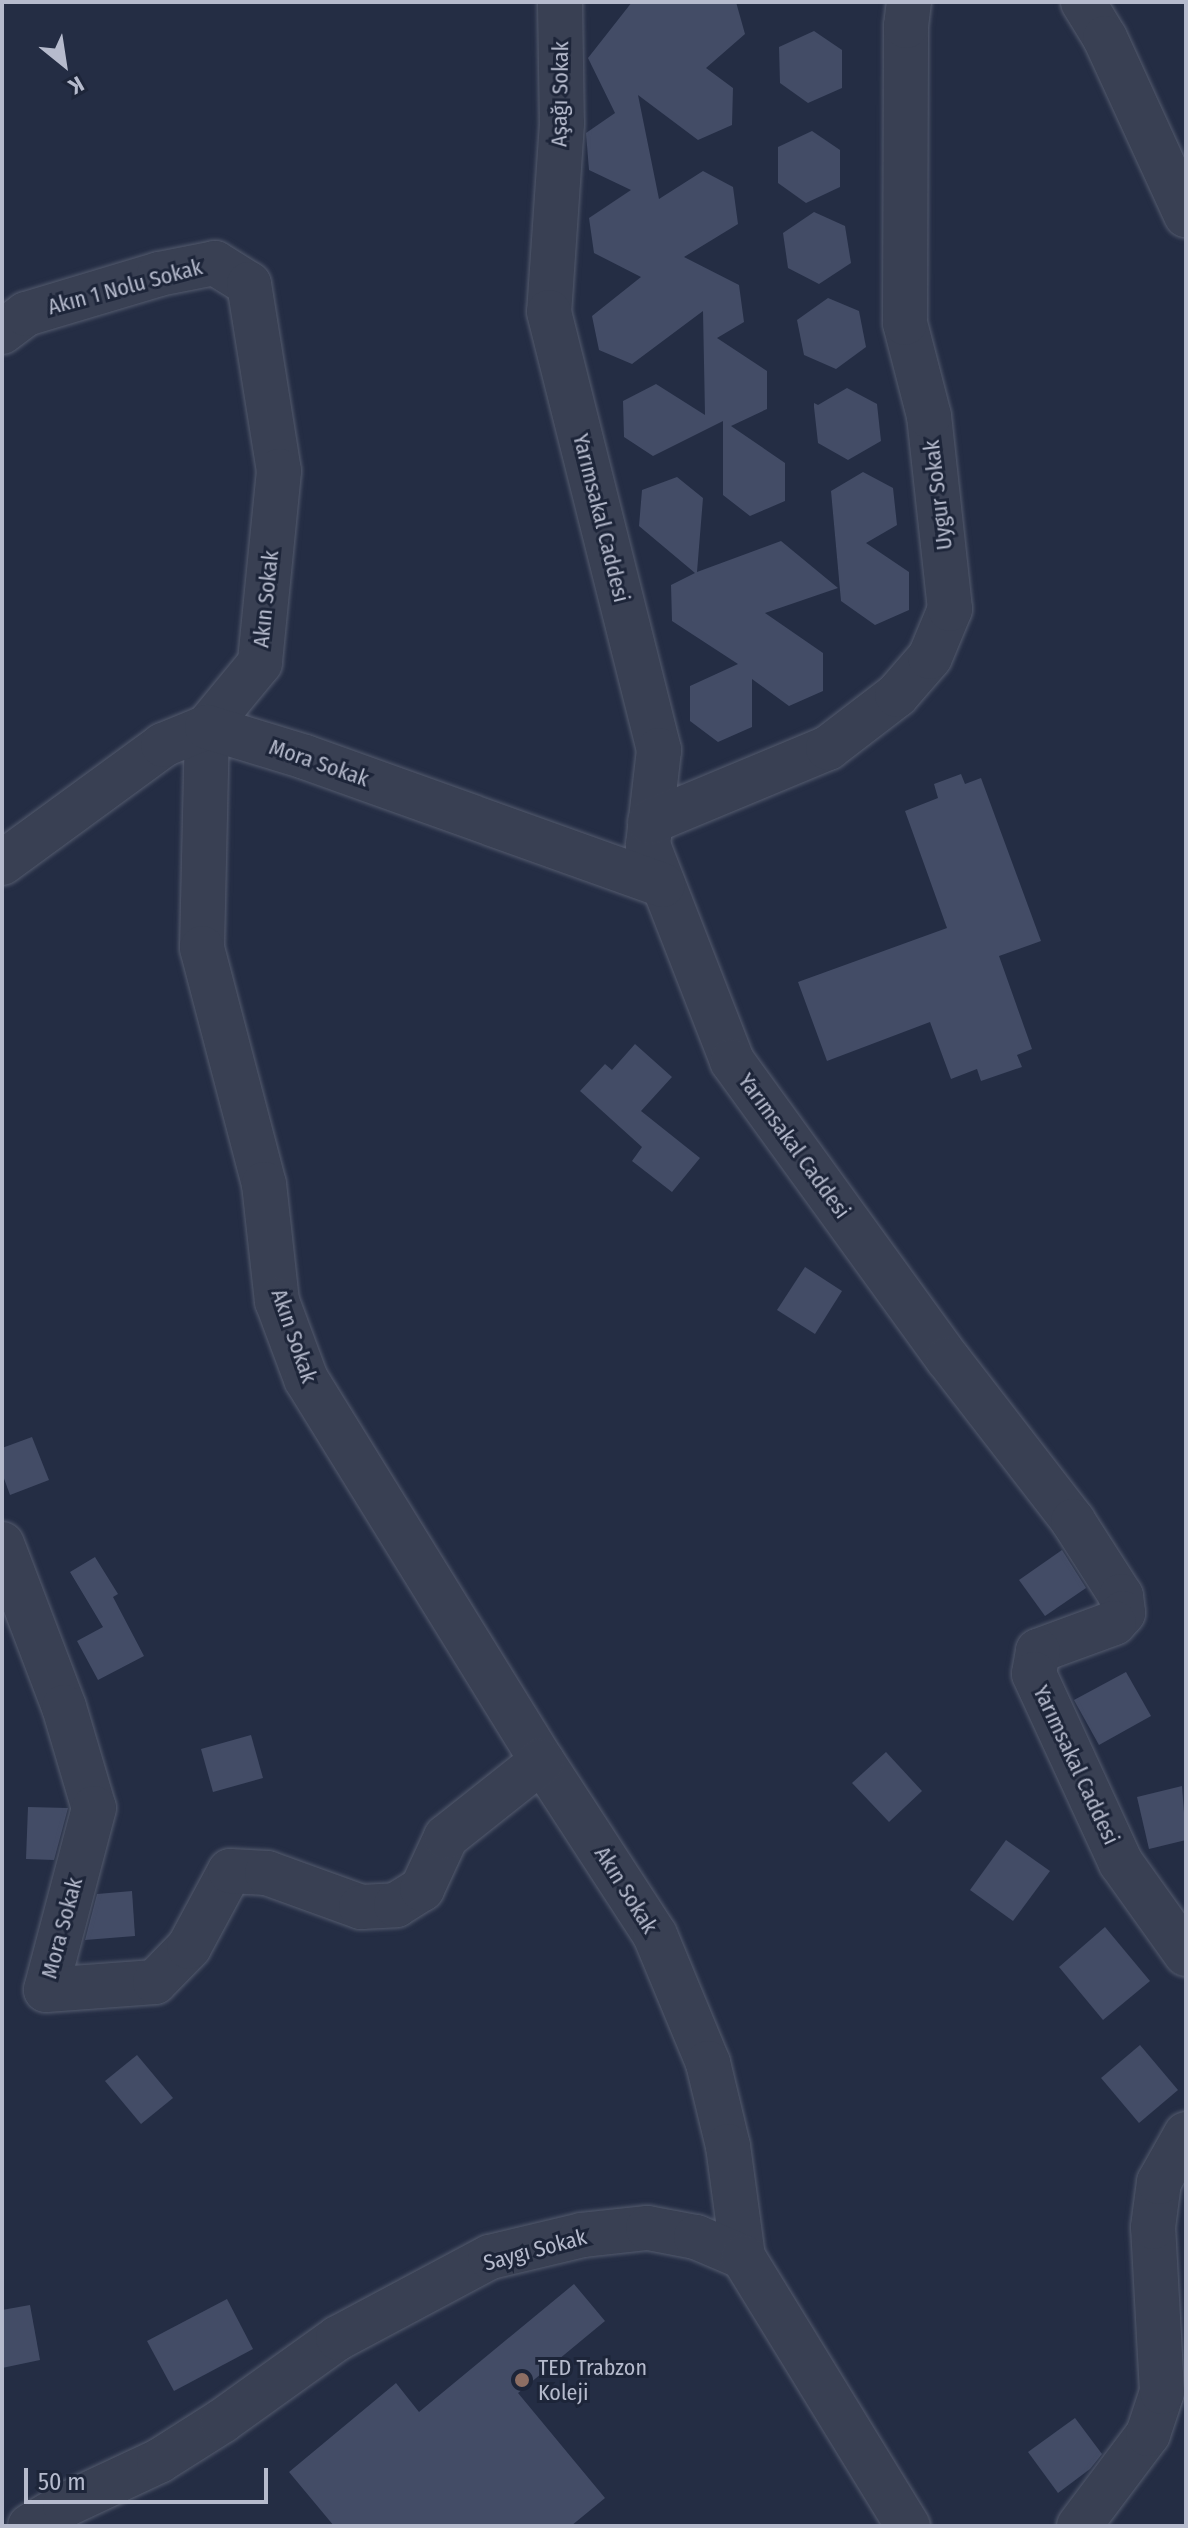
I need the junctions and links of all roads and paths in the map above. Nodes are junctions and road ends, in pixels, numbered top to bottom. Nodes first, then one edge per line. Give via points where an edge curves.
1 (560, 2) edge
2 (909, 2) edge
3 (1083, 2) edge
4 (557, 186) joint
5 (1186, 215) edge
6 (249, 284) joint
7 (2, 332) edge
8 (207, 727) junction
9 (650, 822) junction
10 (2, 863) edge
11 (663, 885) junction
12 (2, 1544) edge
13 (542, 1761) junction
14 (1186, 1954) edge
15 (1186, 2134) edge
16 (743, 2257) junction
17 (30, 2526) edge
18 (908, 2526) edge
19 (1079, 2526) edge

1 - 4 street, Aşağı Sokak
2 - 9 street, Uygur Sokak via 905,323 929,416 950,609 930,657 897,695 828,748
3 - 5 street via 1105,38
4 - 9 street, Yarımsakal Caddesi via 549,312 659,750
6 - 7 street, Akın 1 Nolu Sokak via 215,263 173,271 26,314
6 - 8 street, Akın Sokak via 279,471 268,594 260,663
8 - 10 street via 163,745
8 - 11 street, Mora Sokak
8 - 13 street, Akın Sokak via 202,948 264,1184 277,1301 306,1379
9 - 11 street, Yarımsakal Caddesi via 648,845
11 - 14 street, Yarımsakal Caddesi via 732,1061 1073,1521 1121,1596 1123,1613 1114,1623 1038,1651 1034,1674 1121,1863
12 - 13 street, Mora Sokak via 64,1707 94,1808 46,1990 155,1982 189,1947 230,1871 267,1873 361,1907 396,1905 422,1889 446,1837
13 - 16 street, Akın Sokak via 655,1935 708,2063 728,2146
15 - 19 street via 1159,2182 1153,2227 1162,2392 1148,2434
16 - 17 street, Saygı Sokak via 696,2237 648,2228 582,2235 490,2257 338,2338 159,2461
16 - 18 street

